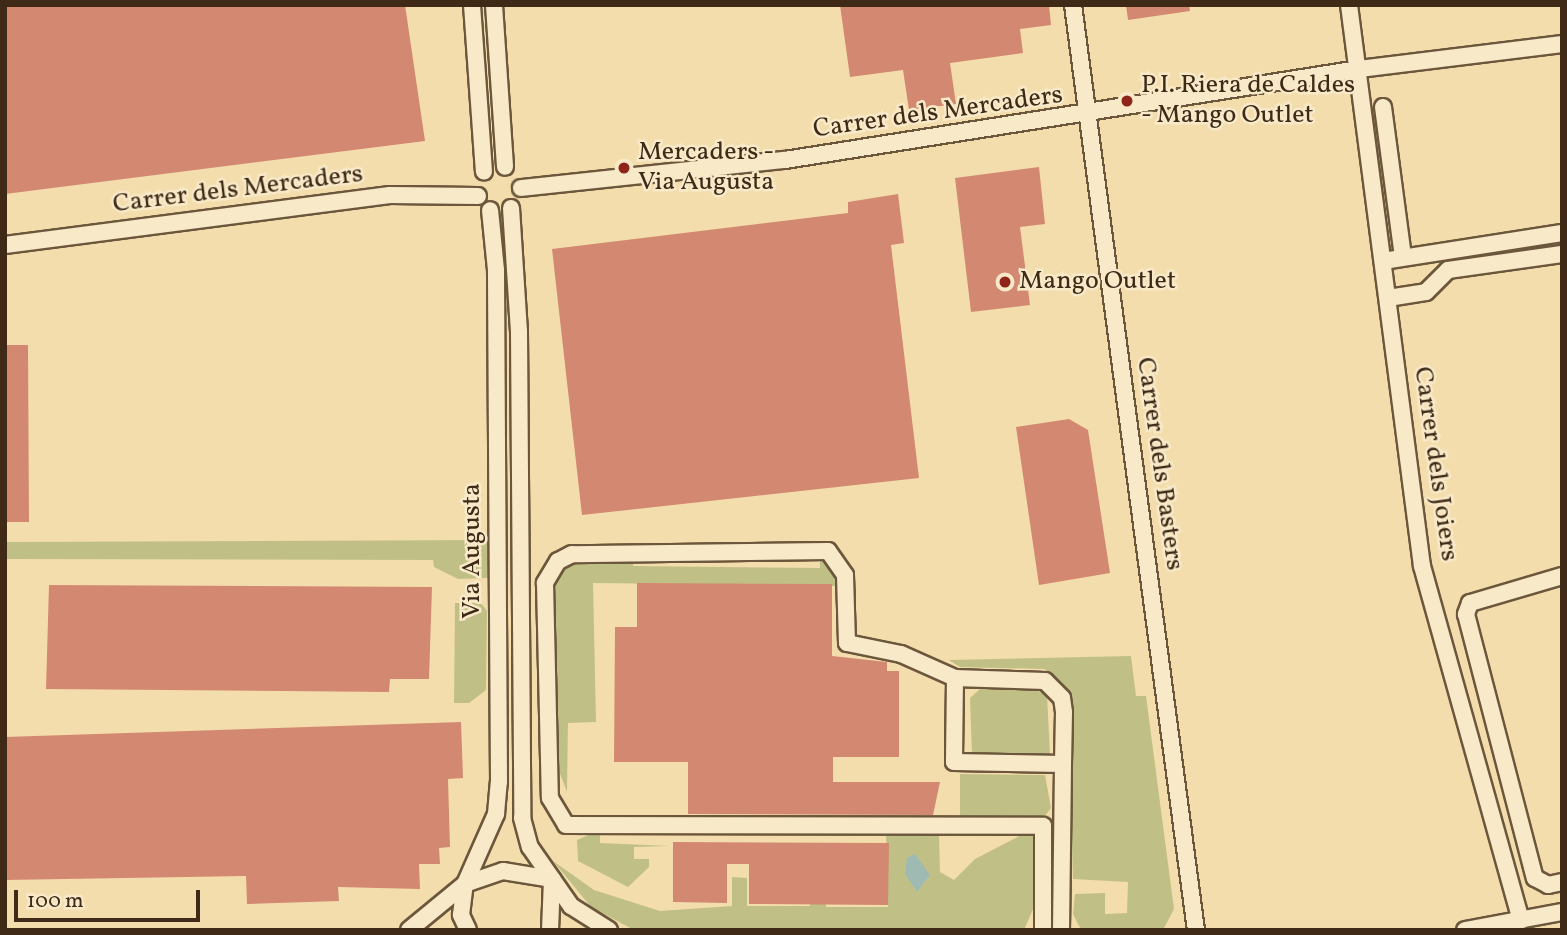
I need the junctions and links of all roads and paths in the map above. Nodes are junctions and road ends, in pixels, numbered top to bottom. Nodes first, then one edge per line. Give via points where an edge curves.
1 (472, 5) edge
2 (494, 5) edge
3 (1073, 5) edge
4 (1349, 5) edge
5 (1562, 44) edge
6 (1359, 69) junction
7 (1383, 107) dead end
8 (1088, 116) junction
9 (505, 167) junction
10 (484, 172) junction
11 (522, 188) junction
12 (478, 196) junction
13 (511, 208) junction
14 (490, 210) junction
15 (1562, 233) edge
16 (5, 244) edge
17 (1562, 254) edge
18 (1403, 257) junction
19 (1383, 261) junction
20 (1388, 298) junction
21 (1562, 576) edge
22 (955, 678) junction
23 (1063, 764) junction
24 (552, 879) junction
25 (1562, 882) edge
26 (465, 884) junction
27 (1562, 912) edge
28 (1521, 920) junction
29 (410, 930) edge
30 (468, 930) edge
31 (550, 930) edge
32 (609, 930) edge
33 (1043, 930) edge
34 (1061, 930) edge
35 (1196, 930) edge
36 (1465, 930) edge

1 - 10 street
2 - 9 street
3 - 8 street, Carrer dels Basters
4 - 6 street, Carrer dels Joiers
5 - 6 street, Carrer dels Mercaders
6 - 8 street, Carrer dels Mercaders
6 - 19 street, Carrer dels Joiers
7 - 18 street
8 - 11 street, Carrer dels Mercaders via 785,160
8 - 35 street, Carrer dels Basters
9 - 10 street
9 - 11 street
10 - 12 street
11 - 13 street
12 - 14 street
12 - 16 street, Carrer dels Mercaders via 390,195
13 - 14 street
13 - 24 street, Via Augusta via 519,331 522,818 530,847
14 - 26 street, Via Augusta via 496,270 499,782 496,814
15 - 18 street
17 - 20 street via 1448,270 1426,292
18 - 19 street
19 - 20 street, Carrer dels Joiers
20 - 28 street, Carrer dels Joiers via 1422,566
21 - 25 street via 1470,603 1466,614 1535,878 1548,885
22 - 23 street via 1033,679 1055,688 1064,712
22 - 23 street via 954,762
22 - 33 street via 901,654 855,650 847,643 845,575 828,551 572,554 558,561 545,583 550,798 566,825 1044,827
23 - 34 street
24 - 26 street, Via Augusta via 503,871
24 - 31 street
24 - 32 street, Via Augusta via 571,906
26 - 29 street, Via Augusta
26 - 30 street, Via Augusta via 461,915
27 - 28 street
28 - 36 street

